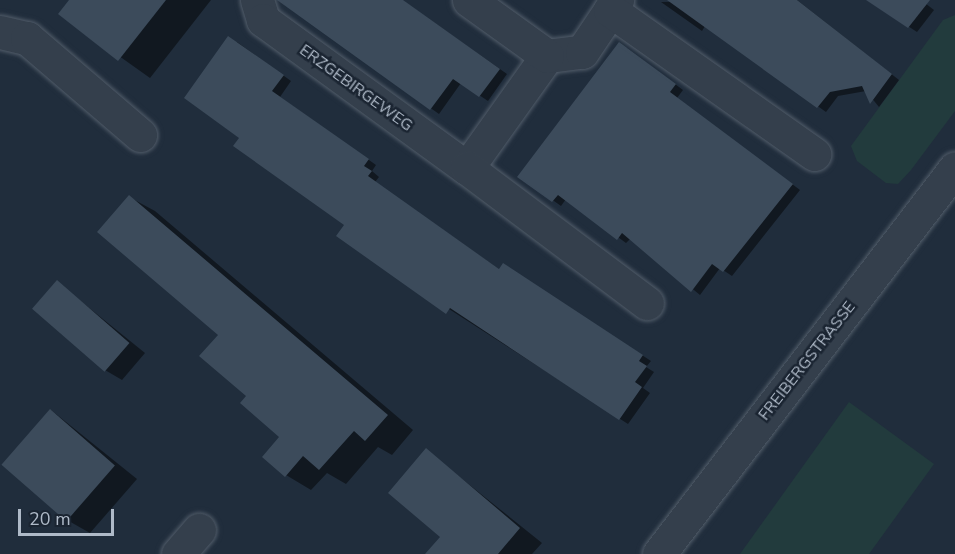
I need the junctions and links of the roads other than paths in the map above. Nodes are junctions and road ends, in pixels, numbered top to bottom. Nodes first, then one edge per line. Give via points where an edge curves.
1 (257, 0) edge
2 (469, 0) edge
3 (613, 5) edge
4 (0, 33) edge
5 (548, 56) junction
6 (140, 135) dead end
7 (814, 154) dead end
8 (467, 168) junction
9 (955, 168) edge
10 (647, 303) dead end
11 (199, 530) dead end
12 (178, 554) edge
13 (659, 554) edge

1 - 8 street, ERZGEBIRGEWEG via 263,20
2 - 5 street
3 - 5 street via 582,52
3 - 7 street
4 - 6 street via 27,38
5 - 8 street
8 - 10 street, ERZGEBIRGEWEG
9 - 13 street, FREIBERGSTRASSE
11 - 12 street

